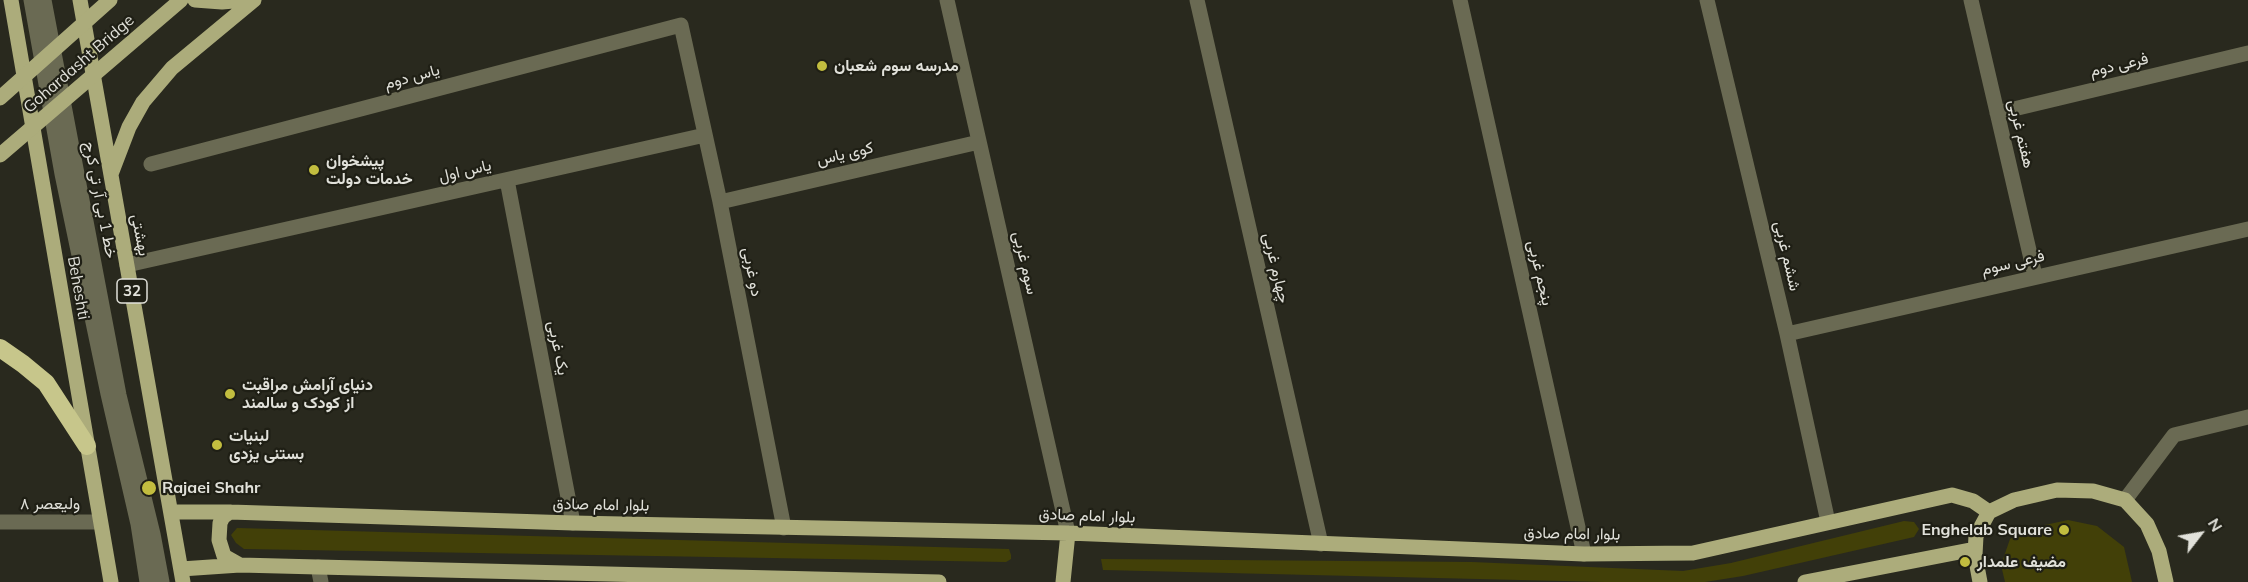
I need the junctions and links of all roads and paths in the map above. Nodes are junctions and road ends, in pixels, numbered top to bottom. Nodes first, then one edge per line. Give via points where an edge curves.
1 (11, 0) edge
2 (31, 0) edge
3 (44, 0) edge
4 (80, 0) edge
5 (110, 0) edge
6 (181, 0) edge
7 (195, 0) edge
8 (245, 0) edge
9 (254, 0) edge
10 (947, 0) edge
11 (1197, 0) edge
12 (1460, 0) edge
13 (1707, 0) edge
14 (1971, 0) edge
15 (681, 25) joint
16 (2248, 53) edge
17 (0, 98) edge
18 (1997, 113) junction
19 (705, 135) junction
20 (979, 142) junction
21 (0, 155) edge
22 (151, 164) dead end
23 (111, 174) junction
24 (507, 180) junction
25 (720, 202) junction
26 (2248, 228) edge
27 (127, 266) junction
28 (2035, 276) junction
29 (1787, 334) junction
30 (0, 348) edge
31 (2248, 417) edge
32 (87, 446) junction
33 (2125, 500) junction
34 (172, 512) junction
35 (230, 512) junction
36 (1989, 512) junction
37 (0, 522) edge
38 (100, 522) junction
39 (1828, 522) junction
40 (573, 523) junction
41 (784, 528) junction
42 (1068, 533) junction
43 (1321, 544) junction
44 (1976, 549) junction
45 (1584, 554) junction
46 (240, 566) junction
47 (318, 567) junction
48 (182, 575) edge
49 (532, 576) edge
50 (747, 579) edge
51 (111, 582) edge
52 (147, 582) edge
53 (162, 582) edge
54 (321, 582) edge
55 (939, 582) edge
56 (1063, 582) edge
57 (1804, 582) edge
58 (1980, 582) edge
59 (2166, 582) edge

1 - 32 main road, Beheshti
2 - 52 street, خط 1 بی آر تی کرج via 62,174 138,524
3 - 53 street, خط 1 بی آر تی کرج via 119,395
4 - 23 main road, بهشتى / 32
5 - 17 main road, Gohardasht Bridge, bridge
6 - 21 main road, Gohardasht Bridge, bridge
7 - 8 main road
9 - 23 main road via 172,68 143,102
10 - 20 street, سوم غربی
11 - 43 street, چهارم غربی
12 - 45 street, پنجم غربی
13 - 29 street, ششم غربی
14 - 18 street, هفتم غربی
15 - 19 street, دو غربی
15 - 22 street, یاس دوم
16 - 18 street, فرعی دوم
18 - 28 street, هفتم غربی
19 - 24 street, یاس اول
19 - 25 street, دو غربی
20 - 25 street, کوی یاس
20 - 42 street, سوم غربی
23 - 27 main road, بهشتى / 32
24 - 27 street, یاس اول
24 - 40 street, یک غربی
25 - 41 street, دو غربی
26 - 28 street, فرعی سوم
27 - 34 main road, بهشتى / 32
28 - 29 street, فرعی سوم
29 - 39 street, ششم غربی
30 - 32 highway via 46,383
31 - 33 street via 2174,435
32 - 38 main road, Beheshti
33 - 36 main road via 2093,491 2056,490 2014,500
33 - 59 main road via 2147,524
34 - 35 main road, بلوار امام صادق
34 - 48 main road, بهشتى / 32
35 - 40 main road, بلوار امام صادق
35 - 46 main road via 220,523 219,540 224,556
36 - 39 main road, بلوار امام صادق via 1973,501 1952,495
36 - 44 main road via 1976,536
37 - 38 street, ولیعصر ۸
38 - 51 main road, Beheshti
39 - 45 main road, بلوار امام صادق via 1693,553
40 - 41 main road, بلوار امام صادق
41 - 42 main road, بلوار امام صادق
42 - 43 main road, بلوار امام صادق
42 - 56 main road
43 - 45 main road, بلوار امام صادق
44 - 57 main road
44 - 58 main road
46 - 47 main road
46 - 48 main road
47 - 49 main road
47 - 54 street
49 - 50 main road
50 - 55 main road

